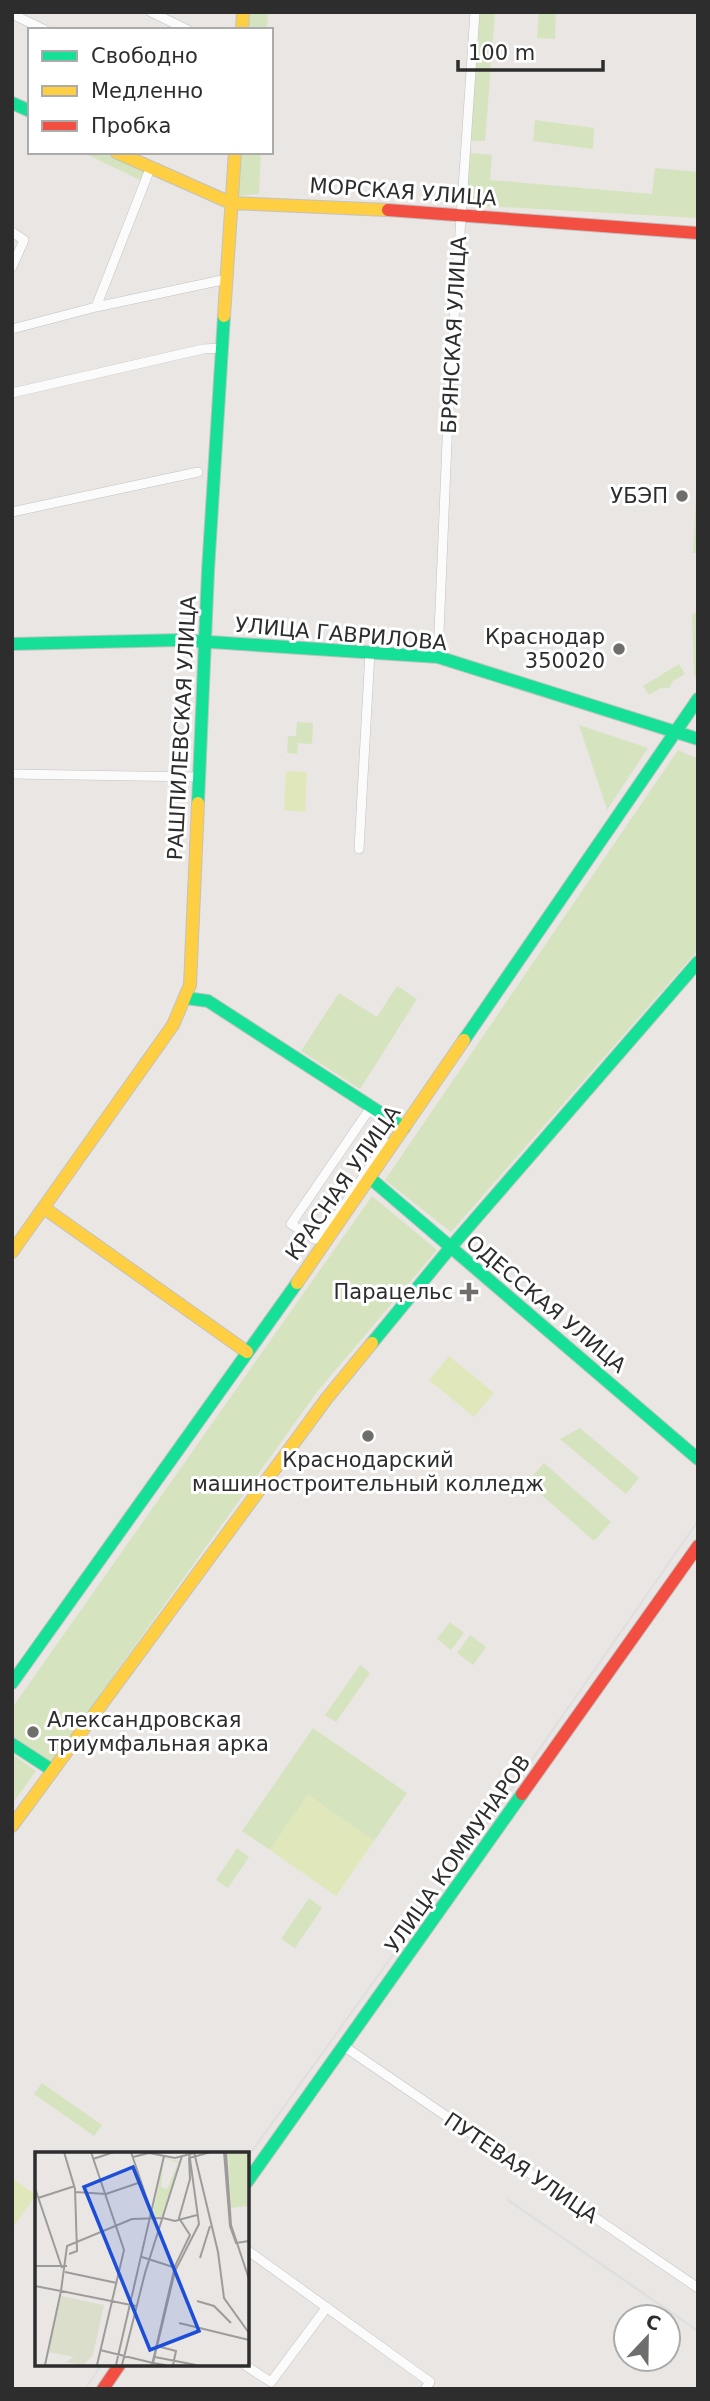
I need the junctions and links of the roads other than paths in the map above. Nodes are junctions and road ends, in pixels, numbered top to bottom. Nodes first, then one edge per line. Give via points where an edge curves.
1 (151, 12) edge
2 (475, 12) edge
3 (12, 14) edge
4 (41, 28) edge
5 (184, 28) edge
6 (12, 103) edge
7 (28, 110) edge
8 (120, 154) edge
9 (235, 154) edge
10 (150, 169) junction
11 (231, 203) junction
12 (461, 215) junction
13 (12, 232) edge
14 (698, 233) edge
15 (12, 267) edge
16 (227, 279) junction
17 (96, 307) junction
18 (12, 329) edge
19 (221, 348) junction
20 (12, 394) edge
21 (198, 472) dead end
22 (12, 512) edge
23 (206, 642) junction
24 (12, 645) edge
25 (370, 652) junction
26 (438, 657) junction
27 (698, 699) edge
28 (690, 711) junction
29 (676, 730) junction
30 (698, 734) edge
31 (698, 739) edge
32 (12, 774) edge
33 (200, 777) junction
34 (359, 849) dead end
35 (698, 962) edge
36 (186, 998) junction
37 (366, 1111) joint
38 (404, 1128) junction
39 (370, 1178) junction
40 (44, 1208) junction
41 (450, 1248) junction
42 (12, 1252) edge
43 (247, 1352) junction
44 (698, 1459) edge
45 (698, 1545) edge
46 (12, 1683) edge
47 (12, 1744) edge
48 (52, 1770) junction
49 (12, 1826) edge
50 (345, 2047) junction
51 (248, 2181) edge
52 (248, 2251) edge
53 (698, 2288) edge
54 (327, 2308) junction
55 (119, 2366) edge
56 (247, 2366) edge
57 (428, 2385) edge
58 (105, 2388) edge

1 - 5 street
2 - 12 street, БРЯНСКАЯ УЛИЦА
3 - 4 street
6 - 7 main road
8 - 10 main road, МОРСКАЯ УЛИЦА
9 - 11 main road, РАШПИЛЕВСКАЯ УЛИЦА
10 - 11 main road, МОРСКАЯ УЛИЦА
10 - 17 street
11 - 12 main road, МОРСКАЯ УЛИЦА
11 - 16 main road, РАШПИЛЕВСКАЯ УЛИЦА
12 - 14 main road, МОРСКАЯ УЛИЦА
12 - 26 street, БРЯНСКАЯ УЛИЦА
13 - 15 street via 23,240
16 - 17 street
16 - 19 main road, РАШПИЛЕВСКАЯ УЛИЦА
17 - 18 street
19 - 20 street
19 - 23 main road, РАШПИЛЕВСКАЯ УЛИЦА
21 - 22 street
23 - 24 main road, УЛИЦА ГАВРИЛОВА
23 - 25 main road, УЛИЦА ГАВРИЛОВА
23 - 33 main road, РАШПИЛЕВСКАЯ УЛИЦА
25 - 26 main road, УЛИЦА ГАВРИЛОВА
25 - 34 street
26 - 29 main road, УЛИЦА ГАВРИЛОВА
27 - 28 main road, КРАСНАЯ УЛИЦА
28 - 29 main road, КРАСНАЯ УЛИЦА
28 - 30 main road
29 - 31 main road, УЛИЦА ГАВРИЛОВА
29 - 38 main road, КРАСНАЯ УЛИЦА
32 - 33 street
33 - 36 main road, РАШПИЛЕВСКАЯ УЛИЦА
35 - 41 main road
36 - 38 main road via 208,1001
36 - 40 main road, РАШПИЛЕВСКАЯ УЛИЦА via 173,1025
37 - 37 street, КРАСНАЯ УЛИЦА via 291,1224 315,1239 326,1223 330,1226 386,1143 378,1137 387,1123
38 - 39 main road, КРАСНАЯ УЛИЦА
39 - 41 main road, ОДЕССКАЯ УЛИЦА
39 - 43 main road, КРАСНАЯ УЛИЦА
40 - 42 main road, РАШПИЛЕВСКАЯ УЛИЦА
40 - 43 main road
41 - 44 main road, ОДЕССКАЯ УЛИЦА
41 - 48 main road via 327,1398
43 - 46 main road, КРАСНАЯ УЛИЦА
45 - 50 main road, УЛИЦА КОММУНАРОВ
47 - 48 main road
48 - 49 main road
50 - 51 main road, УЛИЦА КОММУНАРОВ
50 - 53 street, ПУТЕВАЯ УЛИЦА
52 - 54 street
54 - 56 street via 271,2382
54 - 57 street
55 - 58 main road

